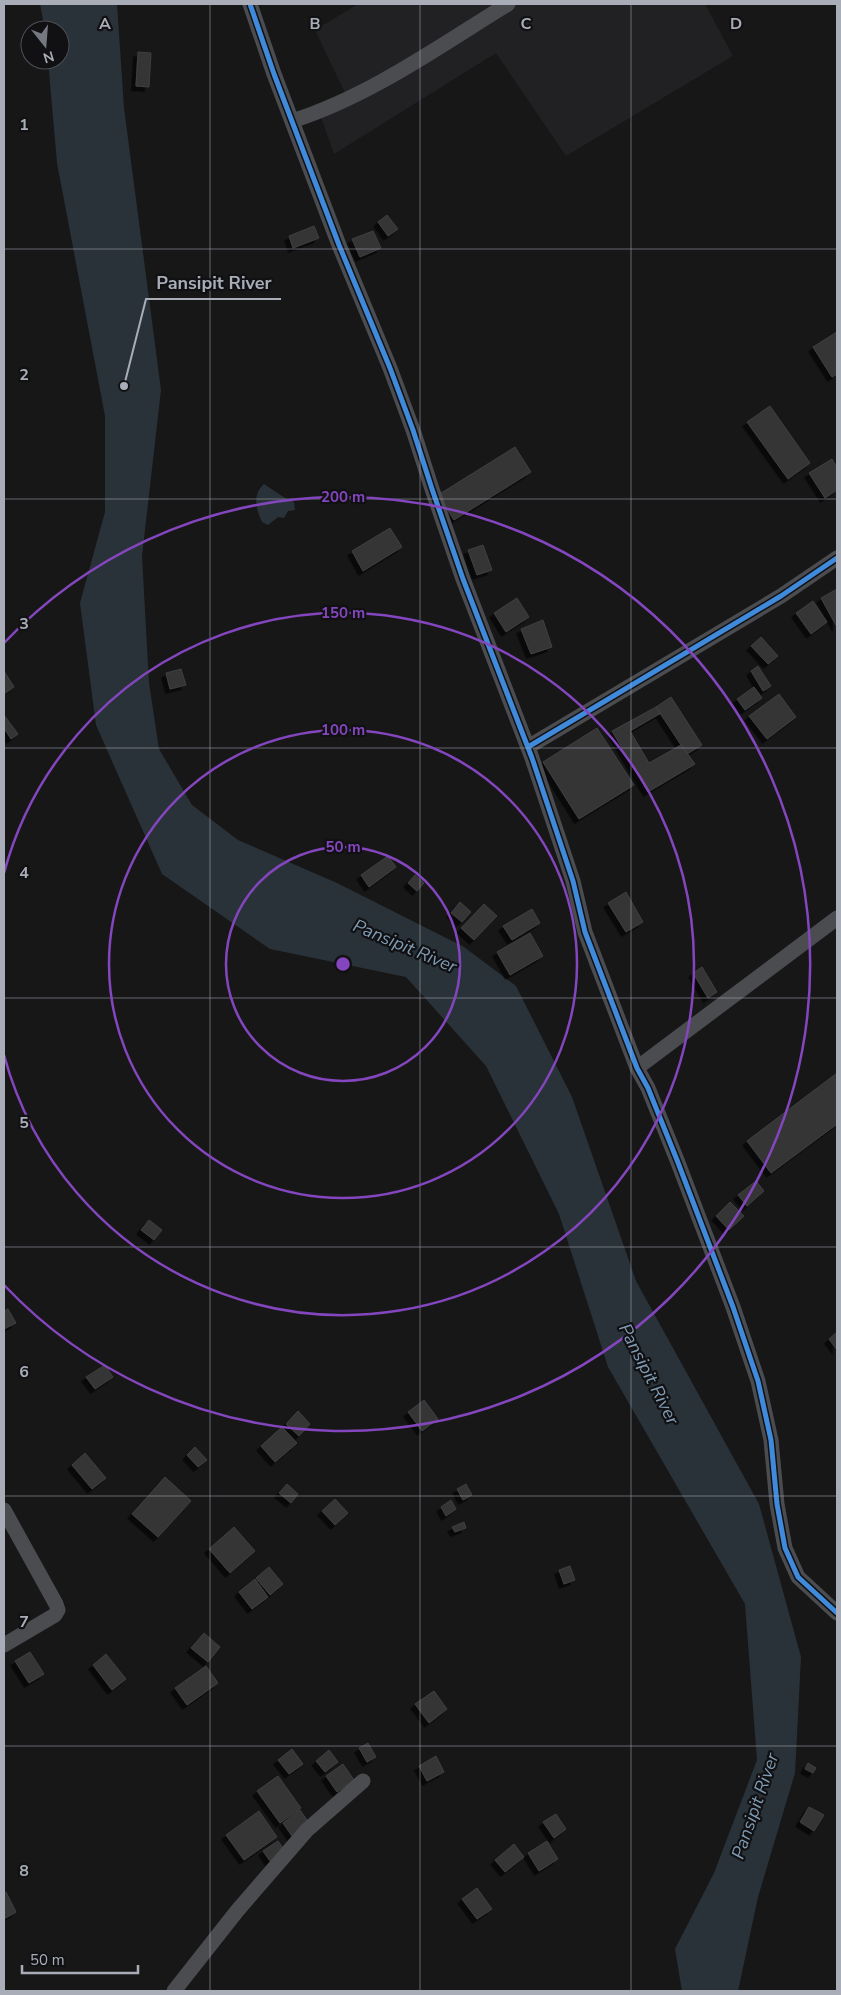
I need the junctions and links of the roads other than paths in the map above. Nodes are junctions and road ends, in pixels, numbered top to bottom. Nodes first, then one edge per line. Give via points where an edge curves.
1 (250, 4) edge
2 (508, 4) edge
3 (292, 121) junction
4 (837, 558) edge
5 (528, 747) junction
6 (837, 918) edge
7 (638, 1068) junction
8 (4, 1510) edge
9 (837, 1613) edge
10 (4, 1645) edge
11 (363, 1781) dead end
12 (174, 1991) edge

1 - 3 street
2 - 3 street via 376,85
3 - 5 street via 414,430 463,578
4 - 5 street via 781,596
5 - 7 street via 573,881 585,932
6 - 7 street
7 - 9 street via 677,1160 758,1381 771,1440 785,1548 798,1577
8 - 10 street via 58,1610 56,1615
11 - 12 street via 307,1830

